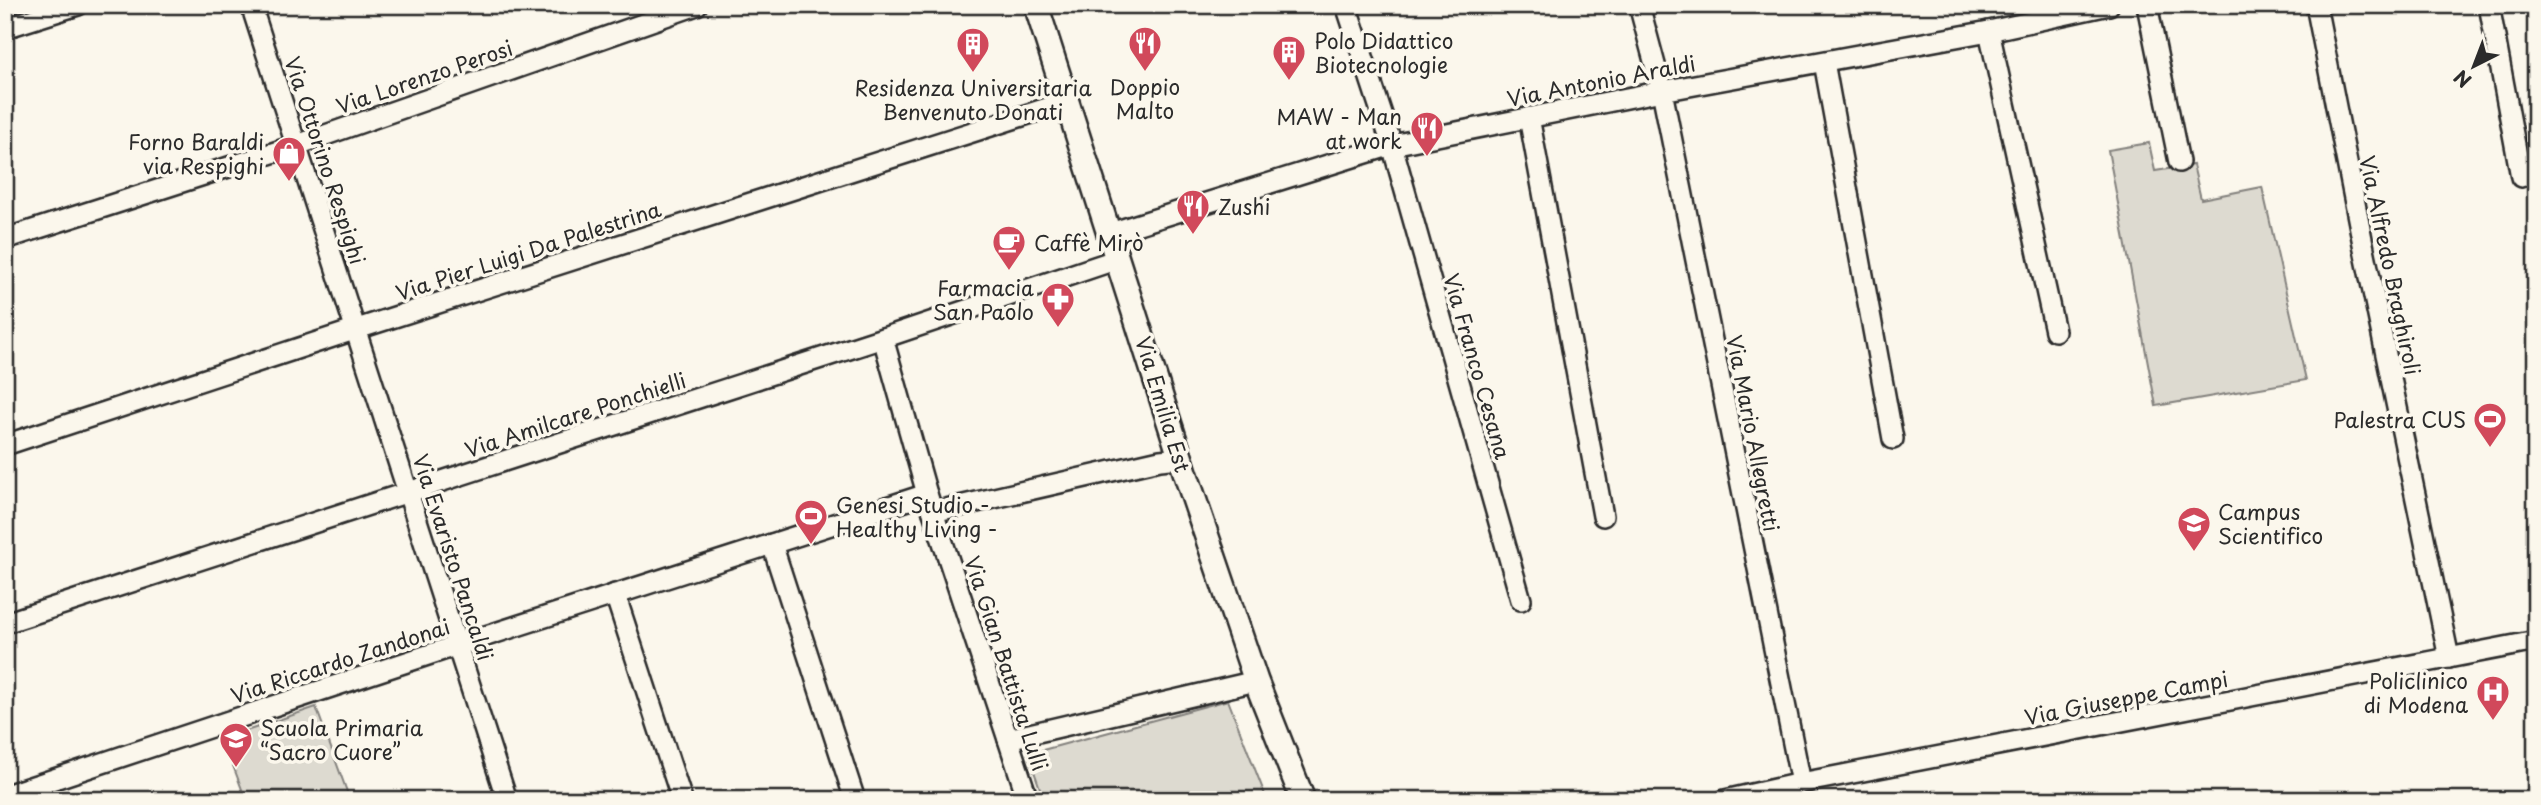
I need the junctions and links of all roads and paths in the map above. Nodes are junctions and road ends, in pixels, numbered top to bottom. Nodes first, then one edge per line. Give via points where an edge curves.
1 (78, 5) edge
2 (251, 5) edge
3 (697, 5) edge
4 (1035, 5) edge
5 (1346, 5) edge
6 (1639, 5) edge
7 (2109, 5) edge
8 (2147, 5) edge
9 (2316, 5) edge
10 (2489, 5) edge
11 (5, 28) edge
12 (1989, 31) junction
13 (1824, 62) junction
14 (1662, 91) junction
15 (1066, 102) junction
16 (1529, 117) junction
17 (297, 145) junction
18 (1392, 145) junction
19 (2179, 162) dead end
20 (2521, 177) dead end
21 (1110, 233) junction
22 (5, 239) edge
23 (1118, 259) junction
24 (357, 329) junction
25 (2056, 331) dead end
26 (883, 338) junction
27 (1893, 439) dead end
28 (5, 445) edge
29 (1181, 458) junction
30 (409, 492) junction
31 (930, 503) junction
32 (1603, 516) dead end
33 (772, 544) junction
34 (615, 594) junction
35 (1521, 600) dead end
36 (5, 622) edge
37 (2536, 640) edge
38 (458, 645) junction
39 (2449, 658) junction
40 (1256, 681) junction
41 (1008, 739) junction
42 (1801, 783) junction
43 (10, 795) edge
44 (507, 800) edge
45 (682, 800) edge
46 (855, 800) edge
47 (1028, 800) edge
48 (1303, 800) edge
49 (1725, 800) edge

1 - 11 street
2 - 17 street, Via Ottorino Respighi
3 - 17 street, Via Lorenzo Perosi
4 - 15 main road, Via Emilia Est
5 - 18 street, Via Franco Cesana
6 - 14 street, Via Mario Allegretti
7 - 12 street, Via Antonio Araldi
8 - 19 street
9 - 39 street, Via Alfredo Braghiroli
10 - 20 street
12 - 13 street, Via Antonio Araldi
12 - 25 street
13 - 14 street, Via Antonio Araldi
13 - 27 street
14 - 16 street, Via Antonio Araldi
14 - 42 street, Via Mario Allegretti
15 - 21 main road, Via Emilia Est
15 - 24 street, Via Pier Luigi Da Palestrina
16 - 18 street, Via Antonio Araldi
16 - 32 street
17 - 22 street, Via Lorenzo Perosi
17 - 24 street, Via Ottorino Respighi
18 - 21 street, Via Antonio Araldi
18 - 35 street, Via Franco Cesana
21 - 23 main road, Via Emilia Est
23 - 26 street, Via Amilcare Ponchielli
23 - 29 main road, Via Emilia Est
24 - 28 street, Via Pier Luigi Da Palestrina
24 - 30 street, Via Evaristo Pancaldi
26 - 30 street, Via Amilcare Ponchielli
26 - 31 street, Via Gian Battista Lulli
29 - 31 street, Via Riccardo Zandonai
29 - 40 main road, Via Emilia Est
30 - 36 street, Via Amilcare Ponchielli
30 - 38 street, Via Evaristo Pancaldi
31 - 33 street, Via Riccardo Zandonai
31 - 41 street, Via Gian Battista Lulli
33 - 34 street, Via Riccardo Zandonai
33 - 46 street
34 - 38 street, Via Riccardo Zandonai
34 - 45 street
37 - 39 street, Via Giuseppe Campi
38 - 43 street, Via Riccardo Zandonai
38 - 44 street, Via Evaristo Pancaldi
39 - 42 street, Via Giuseppe Campi
40 - 41 street
40 - 48 main road, Via Emilia Est
41 - 47 street, Via Gian Battista Lulli
42 - 49 street, Via Giuseppe Campi

